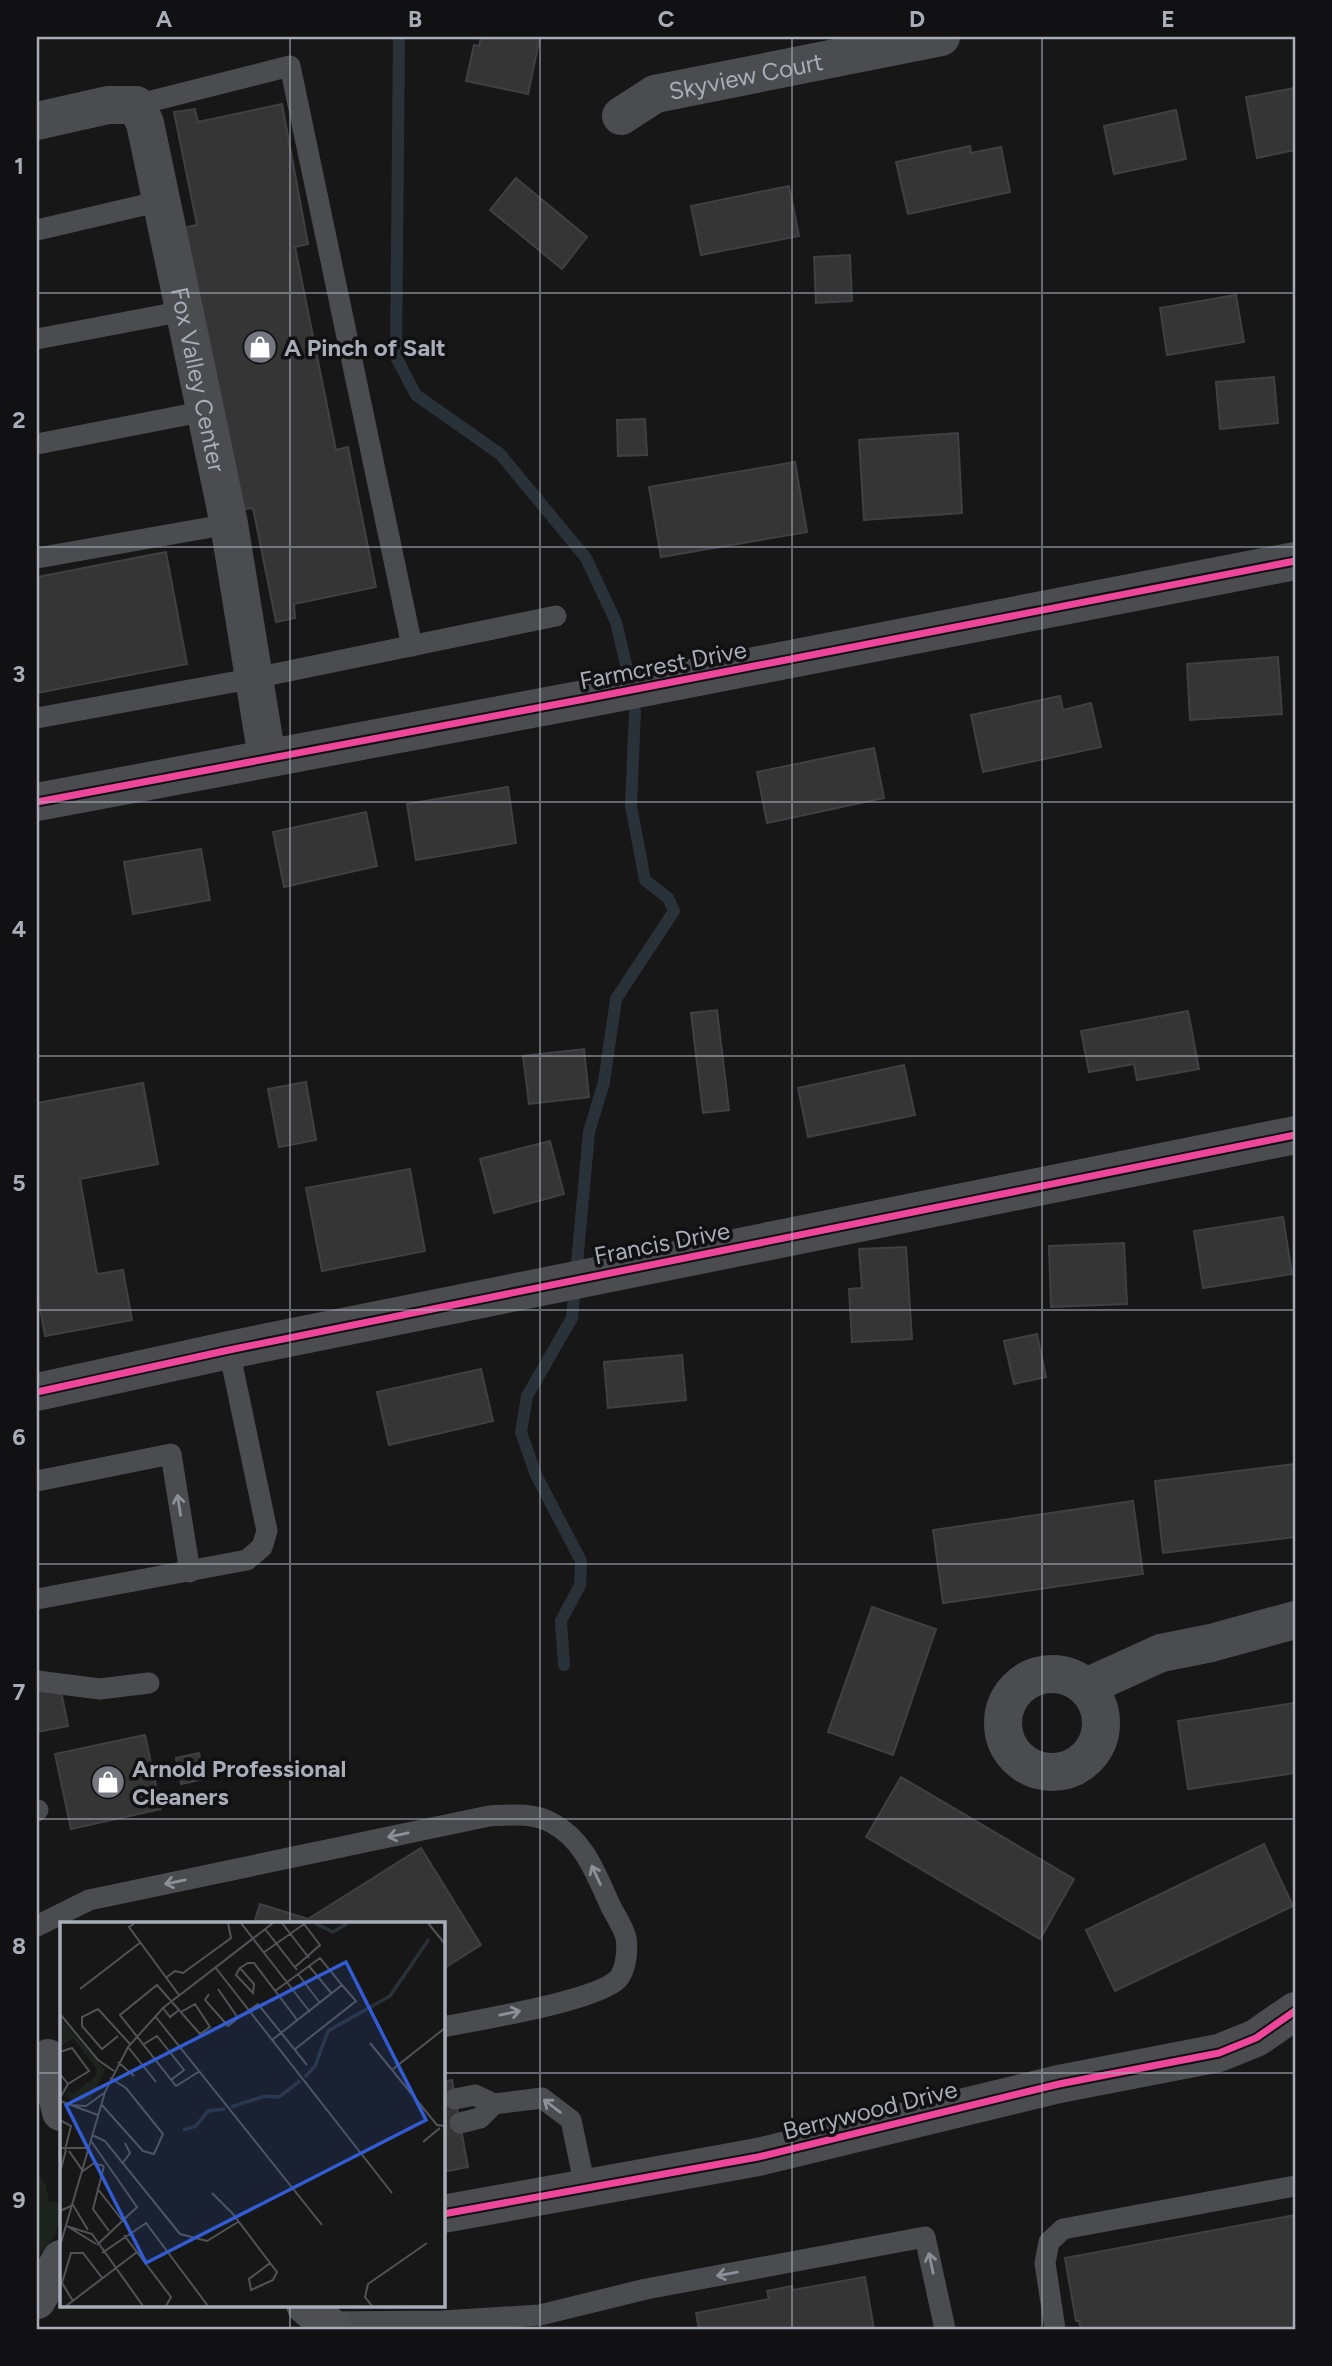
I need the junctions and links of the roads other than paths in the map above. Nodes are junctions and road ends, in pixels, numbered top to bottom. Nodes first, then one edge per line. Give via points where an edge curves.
1 (942, 37) edge
2 (875, 43) edge
3 (136, 106) junction
4 (621, 116) dead end
5 (37, 121) edge
6 (161, 201) junction
7 (37, 230) edge
8 (184, 310) junction
9 (37, 339) edge
10 (206, 411) junction
11 (37, 444) edge
12 (229, 524) junction
13 (37, 558) edge
14 (1295, 561) edge
15 (556, 616) dead end
16 (412, 646) junction
17 (255, 678) junction
18 (37, 718) edge
19 (267, 758) junction
20 (37, 802) edge
21 (1295, 1135) edge
22 (229, 1350) junction
23 (37, 1392) edge
24 (37, 1480) edge
25 (190, 1572) junction
26 (37, 1600) edge
27 (1295, 1620) edge
28 (37, 1681) edge
29 (149, 1683) dead end
30 (1086, 1687) dead end
31 (37, 1926) edge
32 (1295, 2011) edge
33 (444, 2027) edge
34 (49, 2058) edge
35 (455, 2099) dead end
36 (494, 2104) junction
37 (60, 2108) edge
38 (460, 2123) dead end
39 (1295, 2186) edge
40 (585, 2187) junction
41 (444, 2214) edge
42 (60, 2261) edge
43 (60, 2298) edge
44 (37, 2300) edge
45 (37, 2316) edge
46 (321, 2319) edge
47 (547, 2322) edge
48 (521, 2329) edge
49 (945, 2329) edge
50 (1055, 2329) edge

1 - 2 street, Skyview Court
2 - 4 street, Skyview Court via 655,94
3 - 5 street via 108,105
3 - 6 street, Fox Valley Center via 145,123
3 - 16 lane via 290,66
6 - 7 lane
6 - 8 street, Fox Valley Center
8 - 9 lane
8 - 10 street, Fox Valley Center
10 - 11 lane
10 - 12 street, Fox Valley Center
12 - 13 lane
12 - 17 street, Fox Valley Center
14 - 19 street, Farmcrest Drive
15 - 16 lane
16 - 17 lane
17 - 18 lane
17 - 19 street, Fox Valley Center
19 - 20 street, Farmcrest Drive
21 - 22 street, Francis Drive
22 - 23 street, Francis Drive
22 - 25 lane via 267,1531 262,1547 247,1560
25 -> 24 lane via 170,1454
25 - 26 lane
27 - 30 street via 1161,1653
28 - 29 lane via 100,1689
33 -> 31 lane via 569,2001 621,1976 626,1938 590,1861 571,1836 550,1822 521,1814 489,1816 89,1900
32 - 40 street, Berrywood Drive via 1256,2038 1219,2053 1059,2084 758,2157
34 - 37 main road
35 - 36 lane via 475,2095
36 - 38 lane via 480,2118
40 -> 36 lane via 571,2120 542,2098
39 - 50 lane via 1063,2229 1049,2242 1045,2263
40 - 41 street, Berrywood Drive
42 - 44 main road
43 - 45 lane
46 - 47 lane
47 - 48 lane
49 -> 47 lane via 925,2237 646,2289

